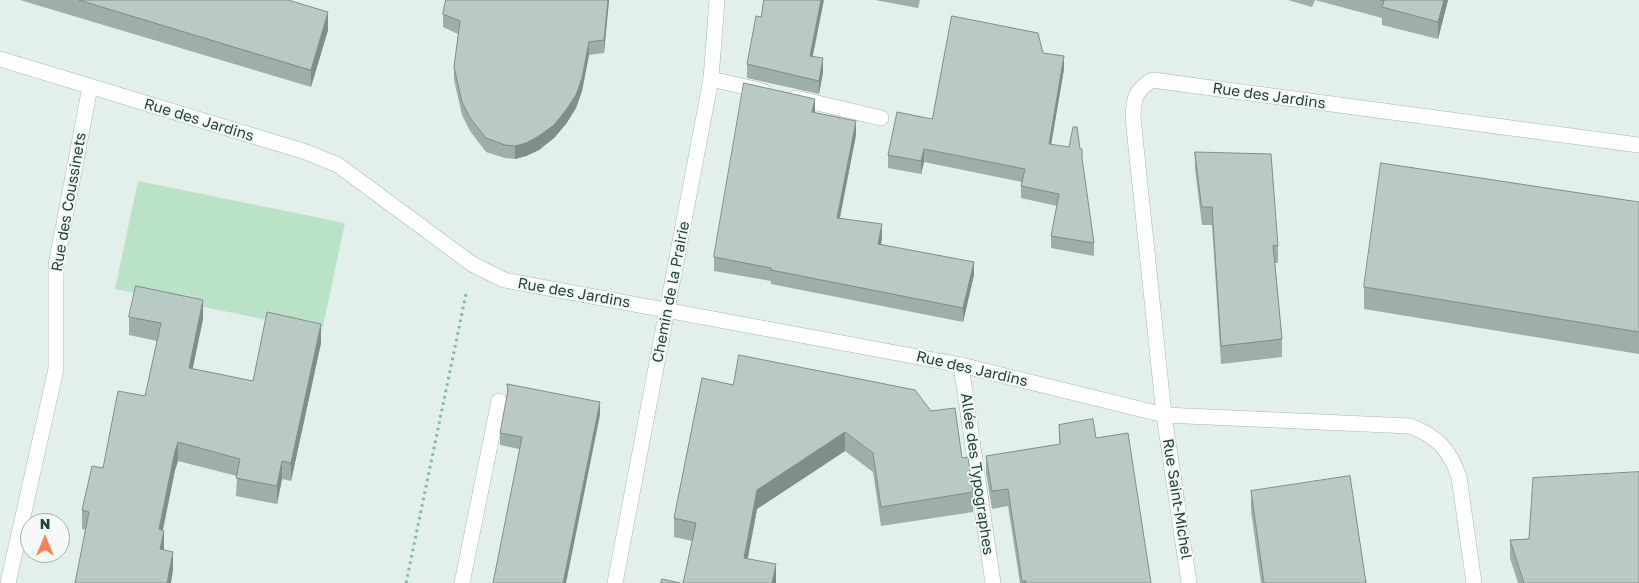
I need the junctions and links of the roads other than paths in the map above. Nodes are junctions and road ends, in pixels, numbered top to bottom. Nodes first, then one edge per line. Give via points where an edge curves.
1 (717, 0) edge
2 (0, 59) edge
3 (711, 79) junction
4 (90, 87) junction
5 (882, 118) dead end
6 (1639, 145) edge
7 (668, 309) junction
8 (961, 365) junction
9 (499, 401) dead end
10 (1164, 415) junction
11 (8, 583) edge
12 (462, 583) edge
13 (615, 583) edge
14 (993, 583) edge
15 (1189, 583) edge
16 (1474, 583) edge

1 - 3 street, Chemin de la Prairie
2 - 4 street, Rue des Jardins
3 - 5 street
3 - 7 street, Chemin de la Prairie
4 - 7 street, Rue des Jardins via 306,152 338,165 472,264 504,280
4 - 11 street, Rue des Coussinets via 56,265 56,369
6 - 10 street, Rue des Jardins via 1152,80 1141,87 1134,98 1133,118
7 - 8 street, Rue des Jardins
7 - 13 street, Chemin de la Prairie
8 - 10 street, Rue des Jardins
8 - 14 street, Allée des Typographes
9 - 12 street
10 - 15 street, Rue Saint-Michel
10 - 16 street via 1410,426 1424,431 1447,450 1459,477

